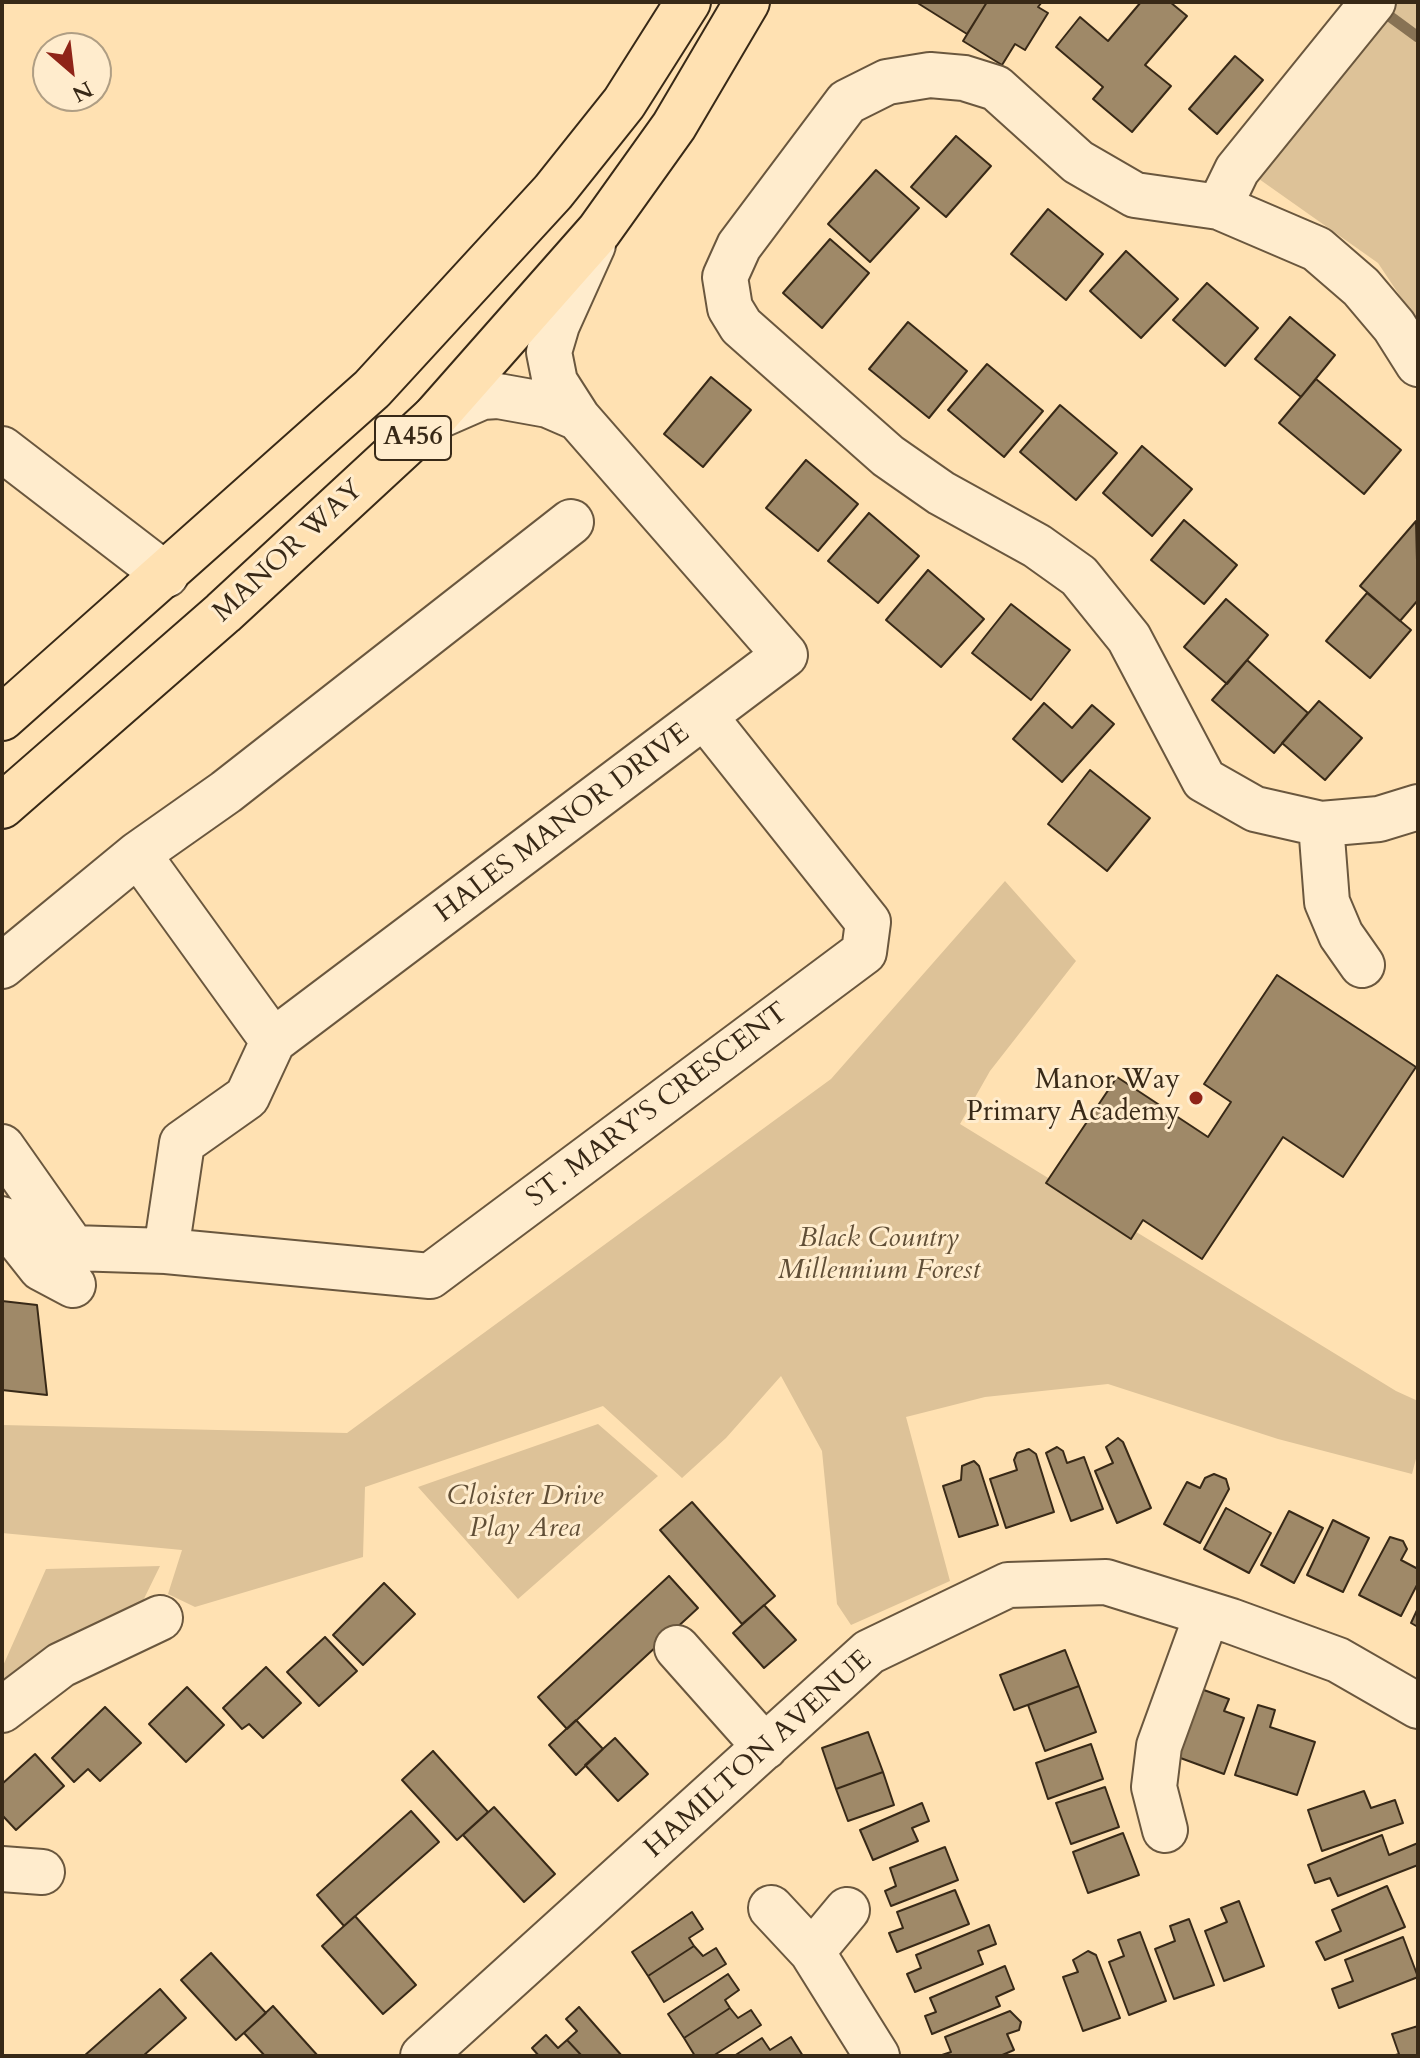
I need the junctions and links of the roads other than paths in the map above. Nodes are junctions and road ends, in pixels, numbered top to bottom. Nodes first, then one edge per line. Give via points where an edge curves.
1 (688, 2) edge
2 (747, 2) edge
3 (1367, 9) edge
4 (1219, 207) junction
5 (599, 231) junction
6 (1418, 364) edge
7 (434, 418) junction
8 (578, 418) junction
9 (2, 449) edge
10 (571, 522) dead end
11 (166, 575) junction
12 (705, 717) junction
13 (2, 718) edge
14 (2, 806) edge
15 (1418, 807) edge
16 (1321, 824) junction
17 (138, 854) junction
18 (16, 955) edge
19 (1362, 965) dead end
20 (273, 1041) junction
21 (2, 1147) edge
22 (5, 1229) edge
23 (166, 1251) junction
24 (73, 1285) dead end
25 (1207, 1614) junction
26 (160, 1618) dead end
27 (677, 1648) dead end
28 (1418, 1706) edge
29 (2, 1710) edge
30 (765, 1747) junction
31 (1165, 1830) dead end
32 (771, 1908) dead end
33 (847, 1910) dead end
34 (812, 1952) junction
35 (423, 2056) edge
36 (877, 2056) edge

1 - 11 highway, A456 via 624,103 532,215 372,389
2 - 5 highway, MANOR WAY / A456 via 674,126
3 - 4 street via 1237,170
4 - 6 street via 1317,249 1361,287
4 - 16 street via 1135,195 1078,162 996,88 930,75 887,82 847,102 739,246 725,277 730,308 741,326 888,456 1079,576 1129,638 1204,780 1255,809
5 - 7 highway, MANOR WAY / A456
5 - 8 street, HALES MANOR DRIVE via 549,352 555,382
7 - 8 street, HALES MANOR DRIVE via 482,397 498,396 534,401
7 - 14 highway, MANOR WAY / A456 via 223,613
8 - 12 street, HALES MANOR DRIVE via 785,655
9 - 11 street
10 - 17 street via 226,792
11 - 13 highway, A456
12 - 20 street, HALES MANOR DRIVE
12 - 23 street, ST. MARY'S CRESCENT via 868,922 864,952 430,1276
15 - 16 street via 1379,819
16 - 19 street via 1327,902
17 - 18 street
17 - 20 street
20 - 23 street via 247,1097 182,1143
21 - 23 street, ST. MARY'S CRESCENT via 73,1248
22 - 24 street via 41,1268
25 - 28 street, HAMILTON AVENUE via 1338,1660
25 - 30 street, HAMILTON AVENUE via 1106,1582 1008,1585 869,1652
25 - 31 street via 1159,1746 1154,1787
26 - 29 street via 61,1665
27 - 30 street
30 - 35 street, HAMILTON AVENUE
32 - 34 street
33 - 34 street
34 - 36 street

